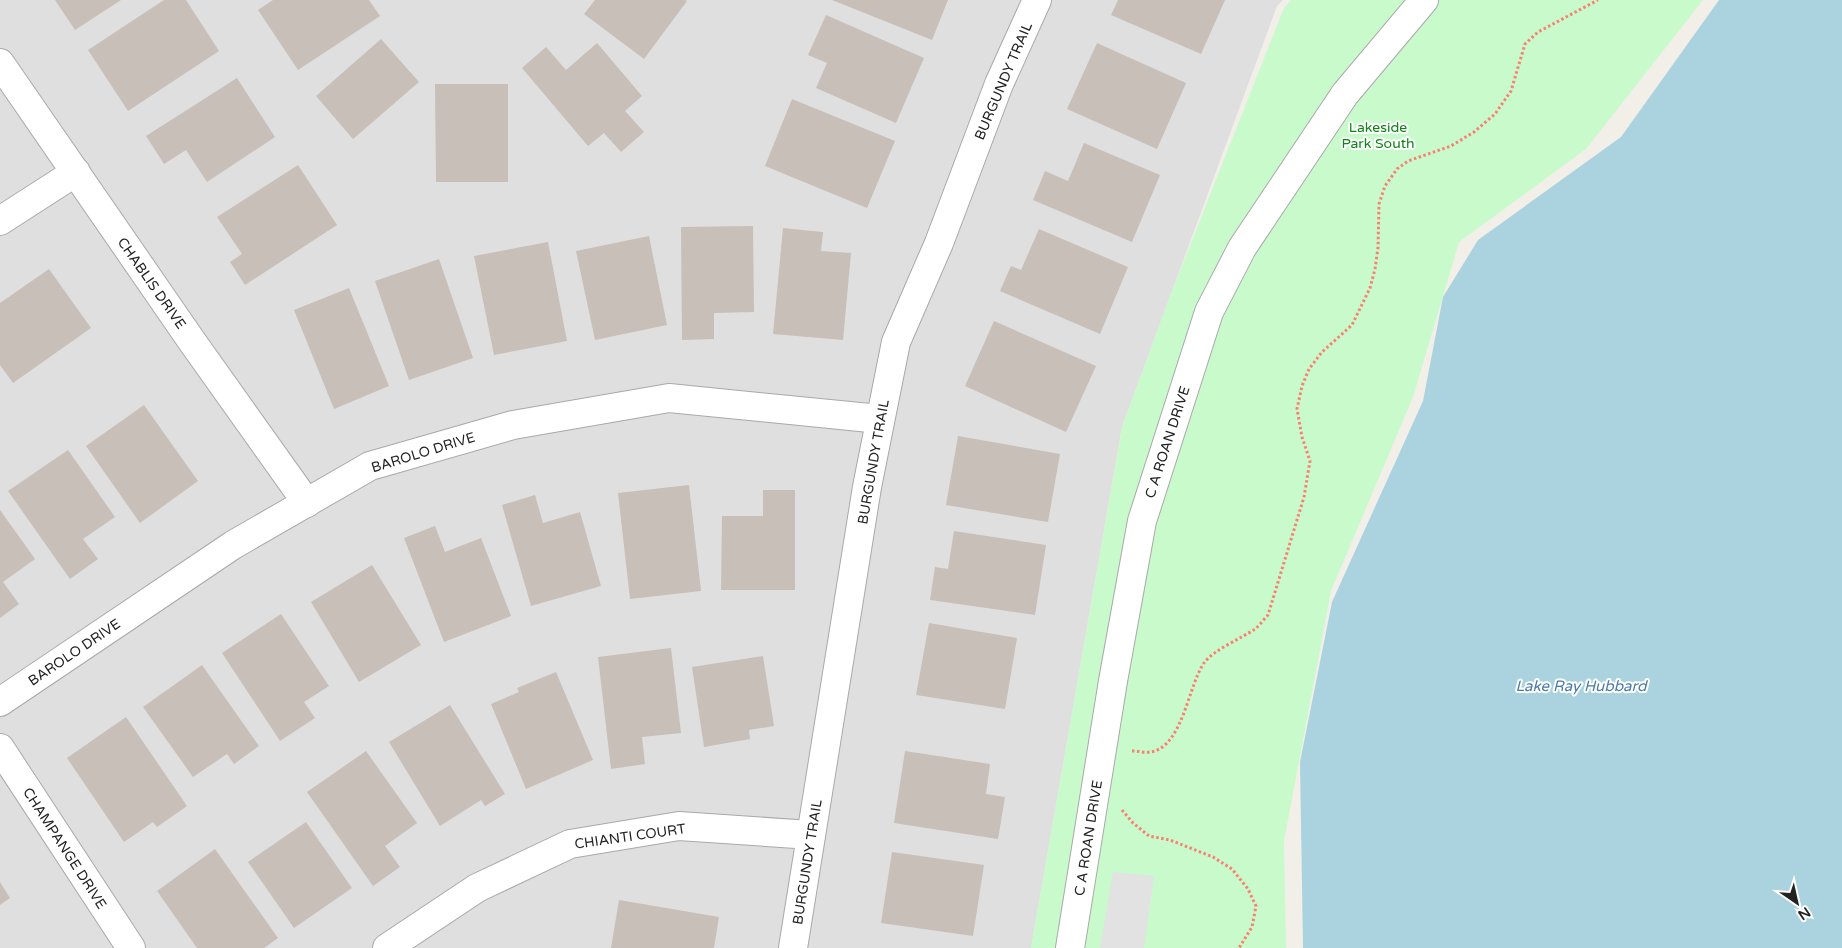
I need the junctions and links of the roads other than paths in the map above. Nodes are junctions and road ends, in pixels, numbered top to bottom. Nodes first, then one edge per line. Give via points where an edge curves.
1 (1037, 0) edge
2 (1424, 0) edge
3 (0, 62) edge
4 (76, 172) junction
5 (0, 221) edge
6 (880, 419) junction
7 (307, 503) junction
8 (0, 702) edge
9 (0, 748) edge
10 (811, 835) junction
11 (131, 948) edge
12 (387, 948) edge
13 (793, 948) edge
14 (1070, 948) edge

1 - 6 street, BURGUNDY TRAIL via 999,84 939,243 896,342
2 - 14 street, C A ROAN DRIVE via 1345,94 1242,248 1209,312 1142,521
3 - 4 street, CHABLIS DRIVE
4 - 5 street
4 - 7 street, CHABLIS DRIVE
6 - 7 street, BAROLO DRIVE via 669,398 513,425 370,466
6 - 10 street, BURGUNDY TRAIL
7 - 8 street, BAROLO DRIVE via 232,545
9 - 11 street, CHAMPANGE DRIVE
10 - 12 street, CHIANTI COURT via 679,826 570,844 476,888
10 - 13 street, BURGUNDY TRAIL

